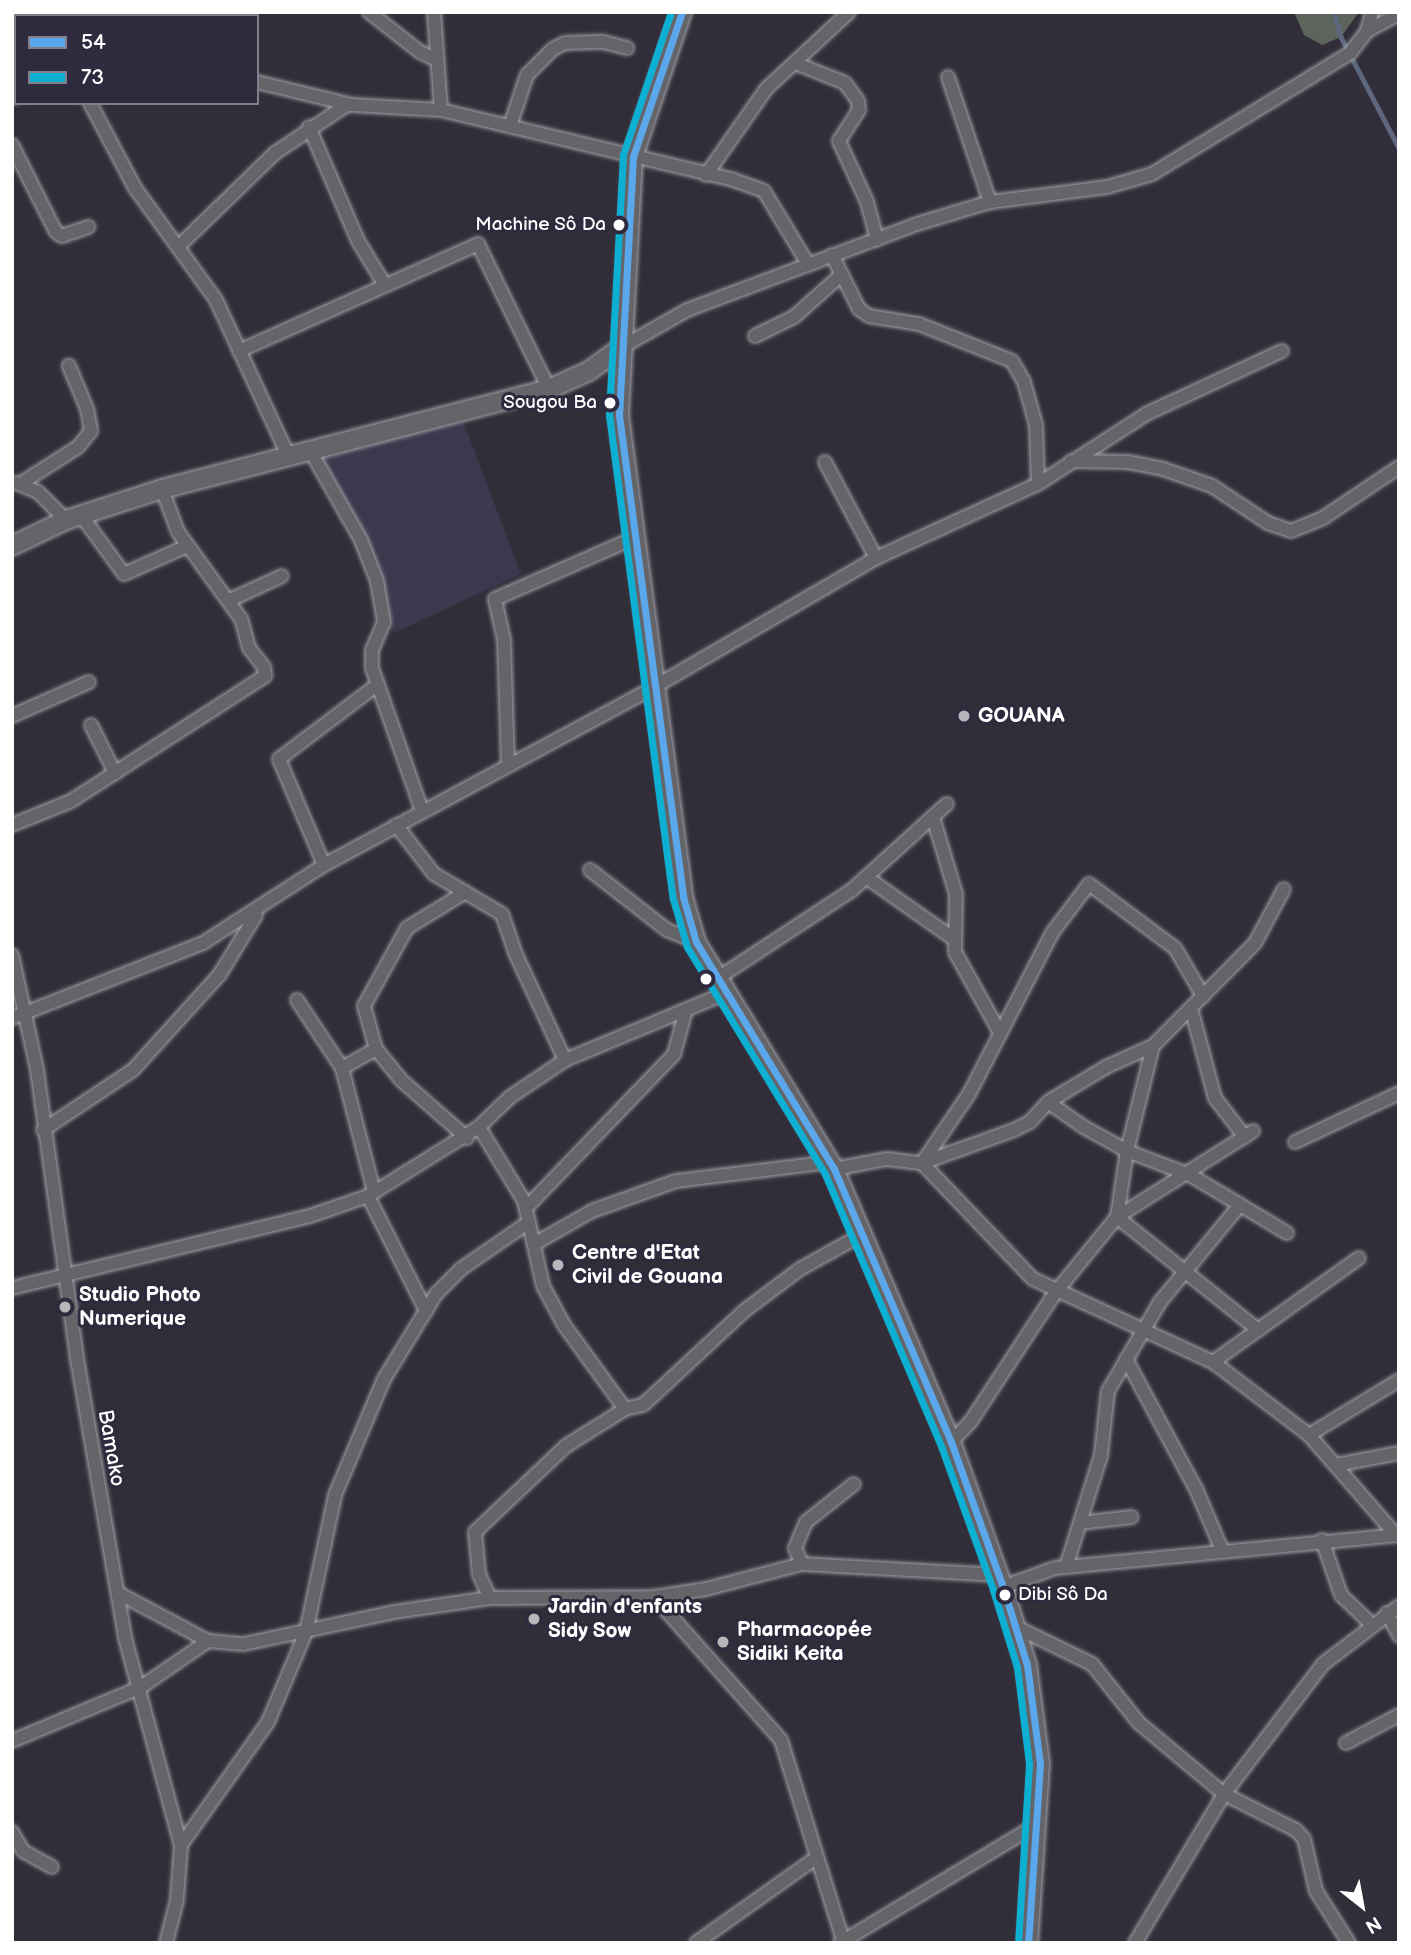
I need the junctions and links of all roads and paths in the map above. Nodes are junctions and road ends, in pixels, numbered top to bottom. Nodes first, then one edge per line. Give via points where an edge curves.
1 (369, 12) edge
2 (433, 12) edge
3 (682, 12) edge
4 (1372, 12) edge
5 (1399, 14) edge
6 (844, 15) edge
7 (1367, 31) junction
8 (627, 48) dead end
9 (437, 60) junction
10 (795, 63) junction
11 (948, 77) dead end
12 (259, 82) edge
13 (348, 104) junction
14 (91, 105) edge
15 (441, 110) junction
16 (510, 126) junction
17 (309, 127) junction
18 (12, 145) edge
19 (633, 157) junction
20 (706, 175) junction
21 (989, 202) junction
22 (89, 227) dead end
23 (877, 240) junction
24 (179, 246) junction
25 (832, 255) junction
26 (808, 264) junction
27 (841, 275) junction
28 (385, 285) junction
29 (755, 336) dead end
30 (622, 348) junction
31 (239, 351) junction
32 (1282, 351) dead end
33 (69, 366) dead end
34 (549, 389) junction
35 (311, 452) junction
36 (289, 457) junction
37 (1071, 461) junction
38 (825, 462) dead end
39 (1399, 467) edge
40 (16, 483) edge
41 (1038, 484) junction
42 (162, 489) junction
43 (74, 518) junction
44 (636, 537) junction
45 (12, 546) edge
46 (187, 546) junction
47 (876, 558) junction
48 (282, 576) dead end
49 (230, 600) junction
50 (89, 682) dead end
51 (378, 684) junction
52 (656, 686) junction
53 (12, 716) edge
54 (91, 725) dead end
55 (508, 765) junction
56 (115, 773) junction
57 (947, 804) dead end
58 (422, 811) junction
59 (933, 817) junction
60 (12, 825) edge
61 (397, 825) junction
62 (324, 865) junction
63 (590, 870) dead end
64 (866, 877) junction
65 (1284, 889) dead end
66 (464, 893) junction
67 (258, 911) junction
68 (954, 939) junction
69 (696, 942) junction
70 (12, 954) edge
71 (722, 986) junction
72 (1203, 996) junction
73 (298, 1000) dead end
74 (1191, 1008) junction
75 (686, 1010) junction
76 (18, 1016) edge
77 (999, 1031) junction
78 (1153, 1046) junction
79 (376, 1049) junction
80 (565, 1060) junction
81 (342, 1068) junction
82 (1399, 1093) edge
83 (1048, 1102) junction
84 (479, 1128) junction
85 (43, 1130) junction
86 (467, 1138) junction
87 (1295, 1142) dead end
88 (1127, 1151) junction
89 (922, 1163) junction
90 (832, 1165) junction
91 (1190, 1175) junction
92 (371, 1194) junction
93 (1240, 1205) junction
94 (526, 1208) junction
95 (1117, 1217) junction
96 (529, 1222) junction
97 (1287, 1233) dead end
98 (862, 1235) junction
99 (534, 1244) junction
100 (1359, 1258) dead end
101 (1185, 1271) junction
102 (66, 1275) junction
103 (12, 1288) edge
104 (1055, 1293) junction
105 (426, 1311) junction
106 (1258, 1330) junction
107 (1143, 1331) junction
108 (1126, 1359) junction
109 (1213, 1362) junction
110 (1399, 1380) edge
111 (625, 1409) junction
112 (1309, 1435) junction
113 (951, 1442) junction
114 (1399, 1452) edge
115 (1336, 1465) junction
116 (854, 1484) dead end
117 (1132, 1517) dead end
118 (1080, 1523) junction
119 (1397, 1535) edge
120 (1322, 1540) junction
121 (1222, 1550) junction
122 (802, 1564) junction
123 (1066, 1567) junction
124 (1001, 1581) junction
125 (118, 1593) junction
126 (654, 1597) junction
127 (490, 1598) junction
128 (1393, 1609) edge
129 (1372, 1625) junction
130 (1016, 1627) junction
131 (306, 1632) junction
132 (1399, 1636) edge
133 (208, 1641) junction
134 (141, 1687) junction
135 (1399, 1716) edge
136 (12, 1741) edge
137 (1346, 1743) dead end
138 (1224, 1794) junction
139 (1036, 1825) junction
140 (12, 1832) edge
141 (181, 1845) junction
142 (817, 1857) junction
143 (52, 1867) dead end
144 (842, 1942) edge
145 (166, 1943) edge
146 (696, 1943) edge
147 (1028, 1943) edge
148 (1135, 1943) edge
149 (1349, 1943) edge

1 - 9 street
2 - 9 street
3 - 19 street
4 - 7 street
5 - 7 street
6 - 10 street
7 - 21 street via 1350,52 1152,174 1107,187
8 - 16 street via 603,42 565,43 553,49 527,75
9 - 15 street
10 - 20 street via 766,89
10 - 23 street via 845,83 858,102 859,110 839,141 867,202
11 - 21 street
12 - 13 street
13 - 15 street
13 - 17 street
14 - 24 street via 135,188
15 - 16 street
16 - 19 street
17 - 24 street via 275,153
17 - 28 street via 358,241
18 - 22 street via 56,232 62,236
19 - 20 street
19 - 30 street
20 - 26 street via 764,191
21 - 23 street
23 - 25 street
24 - 31 street via 216,300
25 - 26 street
25 - 27 street
26 - 30 street via 687,310
27 - 29 street via 794,317
27 - 41 street via 859,309 869,316 919,324 1012,361 1024,383 1036,425
28 - 31 street
28 - 34 street via 478,244
30 - 34 street via 589,371
30 - 44 street via 619,415
31 - 36 street
32 - 37 street via 1146,414
33 - 40 street via 88,409 91,431 78,447
34 - 35 street
35 - 36 street
35 - 51 street via 360,540 382,597 384,622 371,654
36 - 42 street
37 - 39 street via 1128,462 1163,469 1212,486 1268,523 1291,531 1323,518
37 - 41 street
38 - 47 street
40 - 43 street via 38,492
41 - 47 street
42 - 43 street
42 - 46 street
43 - 45 street
43 - 46 street via 124,574
44 - 52 street
44 - 55 street via 495,599 504,640
46 - 49 street
47 - 52 street
48 - 49 street
49 - 56 street via 265,676
50 - 53 street
51 - 58 street
51 - 62 street via 279,760
52 - 55 street
52 - 69 street via 683,897
54 - 56 street
55 - 58 street
56 - 60 street via 71,801
57 - 59 street
58 - 61 street
59 - 64 street
59 - 68 street via 956,894
61 - 62 street
61 - 66 street via 434,874
62 - 67 street
63 - 69 street via 667,930
64 - 68 street
64 - 71 street
65 - 72 street via 1255,943
66 - 79 street via 407,928 364,1006
66 - 80 street via 502,914
67 - 76 street via 203,943
67 - 85 street via 220,974 134,1070
68 - 77 street via 965,977
69 - 71 street
70 - 76 street, Bamako
71 - 75 street
71 - 90 street
72 - 74 street
72 - 77 street via 1175,948 1089,884 1052,933
73 - 81 street
74 - 78 street
74 - 91 street via 1215,1098 1249,1134
75 - 80 street
75 - 94 street via 674,1054
76 - 85 street, Bamako via 37,1070
77 - 89 street via 969,1094
78 - 83 street via 1108,1066
78 - 88 street
79 - 81 street
79 - 86 street via 401,1080
80 - 84 street via 510,1097
81 - 92 street
82 - 87 street
83 - 88 street
83 - 89 street via 1030,1122 1014,1130
84 - 86 street
84 - 94 street
85 - 102 street, Bamako
86 - 92 street
88 - 91 street
88 - 95 street
89 - 90 street via 887,1159
89 - 104 street via 970,1209 1007,1257
90 - 98 street
90 - 99 street via 676,1181 592,1211
91 - 93 street
91 - 95 street
92 - 102 street via 310,1216
92 - 105 street
93 - 97 street
93 - 101 street
94 - 96 street
95 - 101 street
95 - 104 street
96 - 99 street
96 - 105 street via 461,1269
98 - 111 street via 800,1269 744,1311 643,1405
98 - 113 street
99 - 111 street via 542,1286 564,1325
100 - 106 street
101 - 106 street
101 - 107 street
102 - 103 street
102 - 125 street, Bamako
104 - 107 street
104 - 113 street via 971,1421
105 - 131 street via 384,1378 335,1495
106 - 109 street
107 - 108 street
107 - 109 street
108 - 118 street via 1108,1391 1101,1455
108 - 121 street via 1196,1489
109 - 112 street
110 - 112 street
111 - 127 street via 566,1446 475,1532 479,1574
112 - 115 street
113 - 124 street
114 - 115 street
115 - 119 street
116 - 122 street via 806,1521 795,1548
117 - 118 street
118 - 123 street
119 - 120 street
120 - 121 street
120 - 129 street via 1341,1595
121 - 123 street
122 - 124 street
122 - 126 street via 706,1589
123 - 124 street
124 - 130 street
125 - 133 street
125 - 134 street, Bamako via 125,1638
126 - 127 street
126 - 142 street via 780,1740
127 - 131 street
128 - 129 street
128 - 132 street
129 - 138 street via 1324,1664
130 - 138 street via 1092,1664 1139,1723
130 - 139 street via 1034,1706 1040,1764
131 - 133 street via 244,1644
131 - 141 street via 268,1722
133 - 134 street
134 - 136 street
134 - 141 street, Bamako
135 - 137 street
138 - 148 street
138 - 149 street via 1296,1830 1304,1839 1316,1891
139 - 144 street
139 - 147 street
140 - 143 street via 23,1851
141 - 145 street, Bamako via 177,1900
142 - 144 street
142 - 146 street

